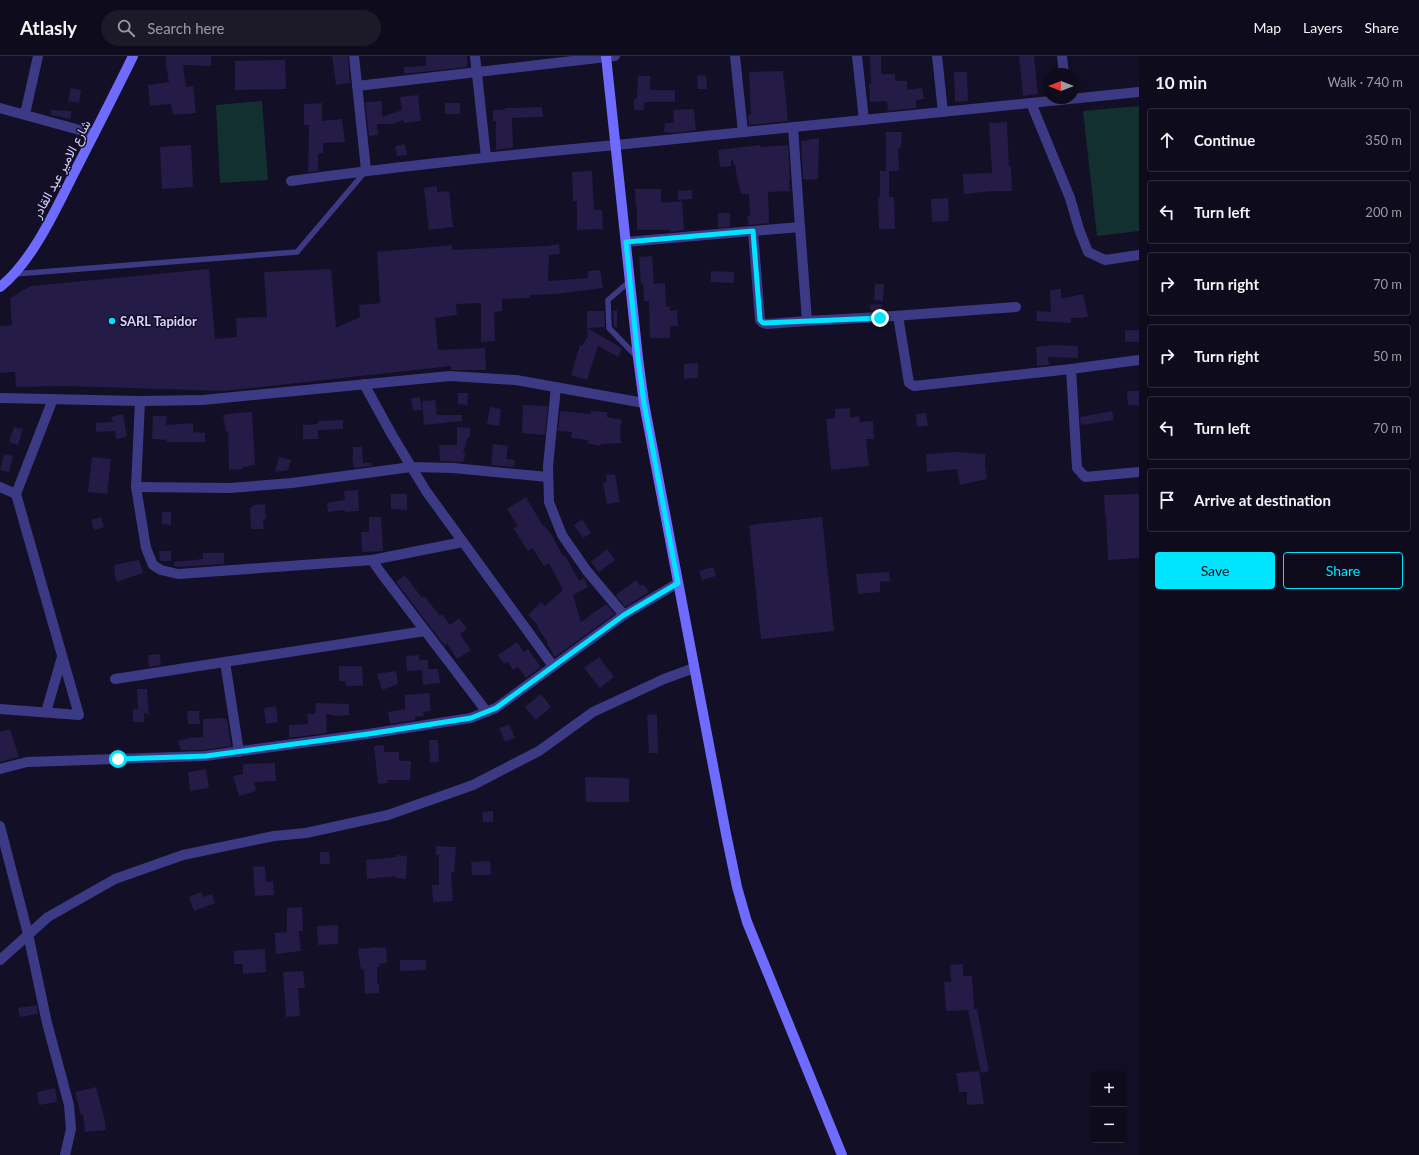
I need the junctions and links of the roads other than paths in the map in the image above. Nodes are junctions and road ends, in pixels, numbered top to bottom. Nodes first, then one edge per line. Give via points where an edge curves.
1 (38, 56) edge
2 (133, 56) edge
3 (354, 56) edge
4 (474, 56) edge
5 (609, 56) edge
6 (735, 56) edge
7 (857, 56) edge
8 (937, 56) edge
9 (1062, 56) edge
10 (1063, 68) edge
11 (476, 72) junction
12 (358, 86) junction
13 (1139, 92) edge
14 (1079, 98) edge
15 (1043, 102) edge
16 (1031, 103) junction
17 (0, 108) edge
18 (943, 112) junction
19 (25, 114) junction
20 (864, 120) junction
21 (793, 127) junction
22 (743, 132) junction
23 (94, 134) junction
24 (616, 145) junction
25 (486, 157) junction
26 (366, 170) junction
27 (291, 181) dead end
28 (800, 227) junction
29 (753, 231) junction
30 (626, 242) junction
31 (1139, 255) edge
32 (14, 274) junction
33 (630, 281) junction
34 (0, 287) edge
35 (1016, 307) dead end
36 (898, 316) junction
37 (807, 321) junction
38 (638, 358) junction
39 (1139, 360) edge
40 (1071, 369) junction
41 (364, 384) junction
42 (556, 387) junction
43 (0, 398) edge
44 (53, 399) junction
45 (140, 401) junction
46 (644, 403) junction
47 (411, 467) junction
48 (1139, 472) edge
49 (548, 477) junction
50 (0, 487) edge
51 (136, 487) junction
52 (16, 494) junction
53 (463, 542) junction
54 (372, 560) junction
55 (678, 583) junction
56 (624, 615) junction
57 (425, 631) junction
58 (62, 656) junction
59 (225, 662) junction
60 (553, 666) junction
61 (694, 668) junction
62 (116, 679) dead end
63 (0, 709) edge
64 (46, 712) junction
65 (487, 712) junction
66 (239, 752) junction
67 (0, 769) edge
68 (0, 826) edge
69 (28, 934) junction
70 (0, 960) edge
71 (65, 1155) edge
72 (842, 1155) edge

1 - 19 street
2 - 23 main road, شارع الامير عبد القادر
3 - 12 street
4 - 11 street
5 - 11 street
5 - 24 main road
6 - 22 street
7 - 20 street
8 - 18 street
9 - 10 street
11 - 12 street
11 - 25 street
12 - 26 street
13 - 14 street
15 - 16 street
16 - 18 street
16 - 31 street via 1070,198 1088,252 1105,260
17 - 19 street
18 - 20 street
19 - 23 street
20 - 21 street
21 - 22 street
21 - 28 street
22 - 24 street
23 - 32 main road, شارع الامير عبد القادر via 53,215
24 - 25 street
24 - 30 main road
25 - 26 street
26 - 27 street
26 - 32 lane via 297,252
28 - 29 street
28 - 37 street
29 - 30 street
29 - 37 street via 760,320 767,324
30 - 33 main road
32 - 34 main road, شارع الامير عبد القادر
33 - 38 main road
33 - 38 lane via 608,300 609,328
35 - 36 street
36 - 37 street
36 - 40 street via 908,383 914,386
38 - 46 main road
39 - 40 street
40 - 48 street via 1077,468 1085,476
41 - 42 street via 450,376 516,380
41 - 45 street via 203,400
41 - 47 street
42 - 46 street
42 - 49 street
43 - 44 street
44 - 45 street
44 - 52 street
45 - 51 street
46 - 55 main road
47 - 49 street via 453,468
47 - 51 street via 284,484 230,488
47 - 53 street
49 - 56 street via 549,502 562,536 587,572
50 - 52 street
51 - 54 street via 146,548 153,565 161,570 178,574
52 - 58 street
53 - 54 street
53 - 60 street
54 - 57 street
55 - 56 street
55 - 61 main road
56 - 60 street
57 - 59 street
57 - 65 street
58 - 64 street
58 - 64 street via 79,715
59 - 62 street
59 - 66 street
60 - 65 street
61 - 69 street via 593,712 539,751 473,785 388,815 183,855 116,879 48,917
61 - 72 main road via 737,887 747,922
63 - 64 street
65 - 66 street via 471,718
66 - 67 street via 206,756 27,762
68 - 69 street
69 - 70 street
69 - 71 street via 47,1023 69,1105 71,1130

